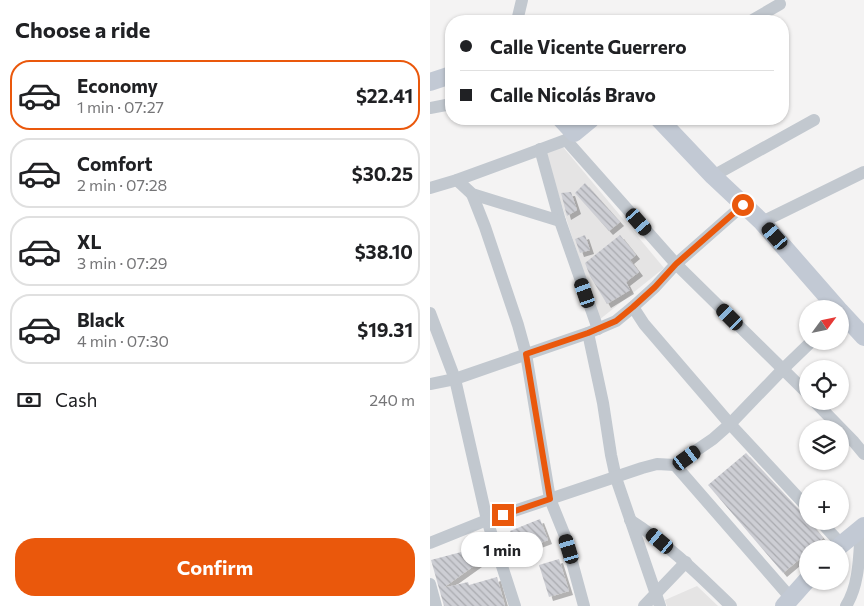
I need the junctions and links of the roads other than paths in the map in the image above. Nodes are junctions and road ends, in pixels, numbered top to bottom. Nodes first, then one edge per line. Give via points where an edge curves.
1 (522, 0) edge
2 (780, 4) dead end
3 (518, 15) edge
4 (761, 15) edge
5 (445, 77) edge
6 (430, 82) edge
7 (445, 105) edge
8 (430, 108) edge
9 (814, 120) dead end
10 (564, 125) edge
11 (583, 125) edge
12 (665, 125) edge
13 (570, 136) junction
14 (540, 149) junction
15 (864, 172) edge
16 (713, 176) junction
17 (457, 180) junction
18 (430, 188) edge
19 (472, 194) junction
20 (743, 205) junction
21 (560, 221) junction
22 (762, 222) junction
23 (676, 264) junction
24 (830, 300) edge
25 (633, 307) junction
26 (430, 313) edge
27 (849, 321) edge
28 (593, 331) junction
29 (864, 337) edge
30 (803, 350) edge
31 (526, 354) junction
32 (783, 369) junction
33 (455, 379) junction
34 (430, 384) edge
35 (799, 385) edge
36 (823, 410) edge
37 (730, 424) junction
38 (864, 454) edge
39 (675, 465) junction
40 (616, 478) junction
41 (799, 498) edge
42 (550, 499) junction
43 (487, 520) junction
44 (630, 520) junction
45 (863, 527) edge
46 (846, 540) edge
47 (430, 543) edge
48 (686, 562) junction
49 (430, 584) edge
50 (799, 589) edge
51 (656, 593) junction
52 (787, 602) edge
53 (436, 606) edge
54 (515, 606) edge
55 (584, 606) edge
56 (644, 606) edge
57 (660, 606) edge
58 (731, 606) edge
59 (846, 606) edge

1 - 3 street
2 - 4 street
5 - 6 street
7 - 8 street
9 - 16 street
10 - 13 street
11 - 13 street
12 - 16 street
13 - 14 street
13 - 23 street
14 - 17 street
14 - 21 street
15 - 22 street
16 - 20 street
17 - 18 street
17 - 19 street
19 - 21 street
19 - 31 street
20 - 22 street
20 - 23 street
21 - 28 street
22 - 24 street
23 - 25 street
23 - 32 street
25 - 28 street via 616,321
25 - 37 street
26 - 33 street
27 - 29 street
28 - 31 street
28 - 40 street
30 - 32 street
31 - 33 street
31 - 42 street
32 - 35 street
32 - 37 street
33 - 34 street
33 - 43 street
36 - 38 street
37 - 39 street
37 - 41 street
39 - 40 street via 657,464
39 - 52 street
40 - 42 street
40 - 44 street
42 - 43 street
42 - 55 street via 565,536
43 - 47 street
43 - 54 street
44 - 48 street
44 - 51 street
45 - 46 street
45 - 59 street via 852,596
48 - 51 street
48 - 58 street
49 - 53 street
50 - 52 street
51 - 56 street
51 - 57 street

